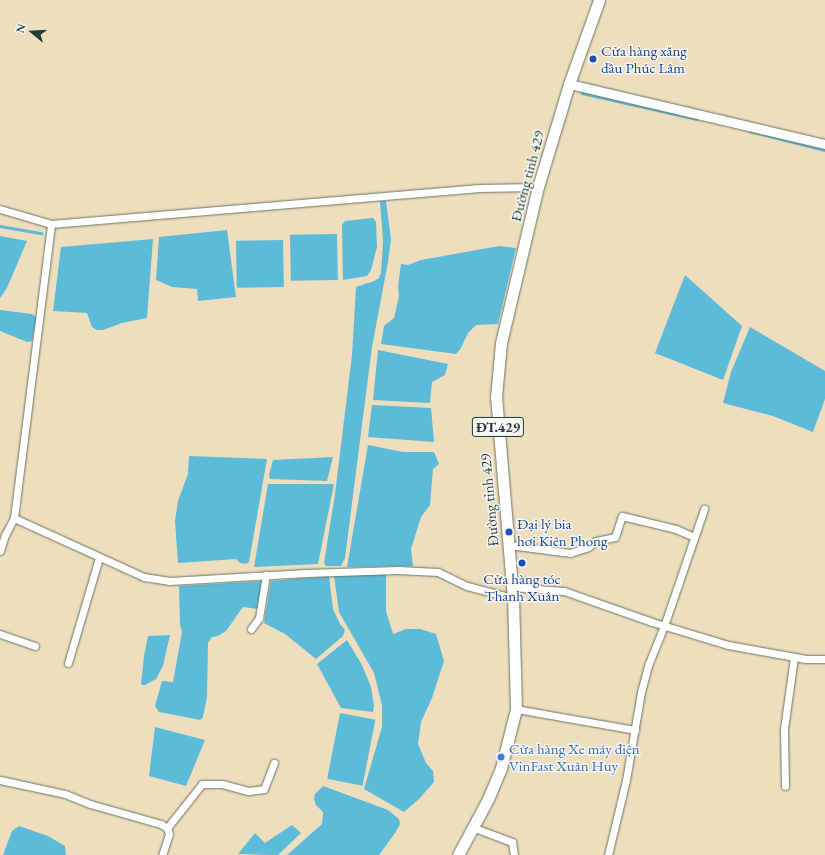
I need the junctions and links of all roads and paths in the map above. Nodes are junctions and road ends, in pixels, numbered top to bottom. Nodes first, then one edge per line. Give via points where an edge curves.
1 (599, 0) edge
2 (568, 84) junction
3 (825, 144) edge
4 (538, 187) junction
5 (0, 210) edge
6 (51, 224) junction
7 (704, 509) dead end
8 (14, 518) junction
9 (694, 537) junction
10 (509, 545) junction
11 (0, 551) edge
12 (99, 558) junction
13 (266, 575) junction
14 (513, 592) junction
15 (664, 626) junction
16 (251, 629) dead end
17 (0, 634) edge
18 (35, 646) dead end
19 (794, 657) junction
20 (825, 659) edge
21 (68, 663) dead end
22 (516, 710) junction
23 (635, 730) junction
24 (274, 763) dead end
25 (0, 780) edge
26 (785, 786) dead end
27 (472, 827) junction
28 (167, 828) junction
29 (162, 855) edge
30 (458, 855) edge
31 (515, 855) edge
32 (608, 855) edge

1 - 2 main road, Đường tỉnh 429 / ĐT.429
2 - 3 street
2 - 4 main road, Đường tỉnh 429 / ĐT.429
4 - 6 street via 479,188
4 - 10 main road, Đường tỉnh 429 / ĐT.429 via 501,343 498,368 497,422
5 - 6 street
6 - 8 street
7 - 9 street
8 - 11 street
8 - 12 street
9 - 10 street via 676,529 622,516 615,537 596,541 588,547 570,553
9 - 15 street
10 - 14 main road, Đường tỉnh 429 / ĐT.429
12 - 13 street via 144,578 170,581
12 - 21 street
13 - 14 street via 438,572 467,586
13 - 16 street via 259,618
14 - 15 street via 564,591
14 - 22 main road, Đường tỉnh 429 / ĐT.429
15 - 19 street via 728,645
15 - 23 street via 649,663
17 - 18 street
19 - 20 street
19 - 26 street via 784,729
22 - 23 street
22 - 27 main road, Đường tỉnh 429 / ĐT.429 via 501,768 488,799
23 - 32 street
24 - 28 street via 264,789 249,791 222,784 202,784
25 - 28 street via 65,794 90,804 162,824
27 - 30 main road, Đường tỉnh 429 / ĐT.429
27 - 31 street via 512,842
28 - 29 street via 169,834

